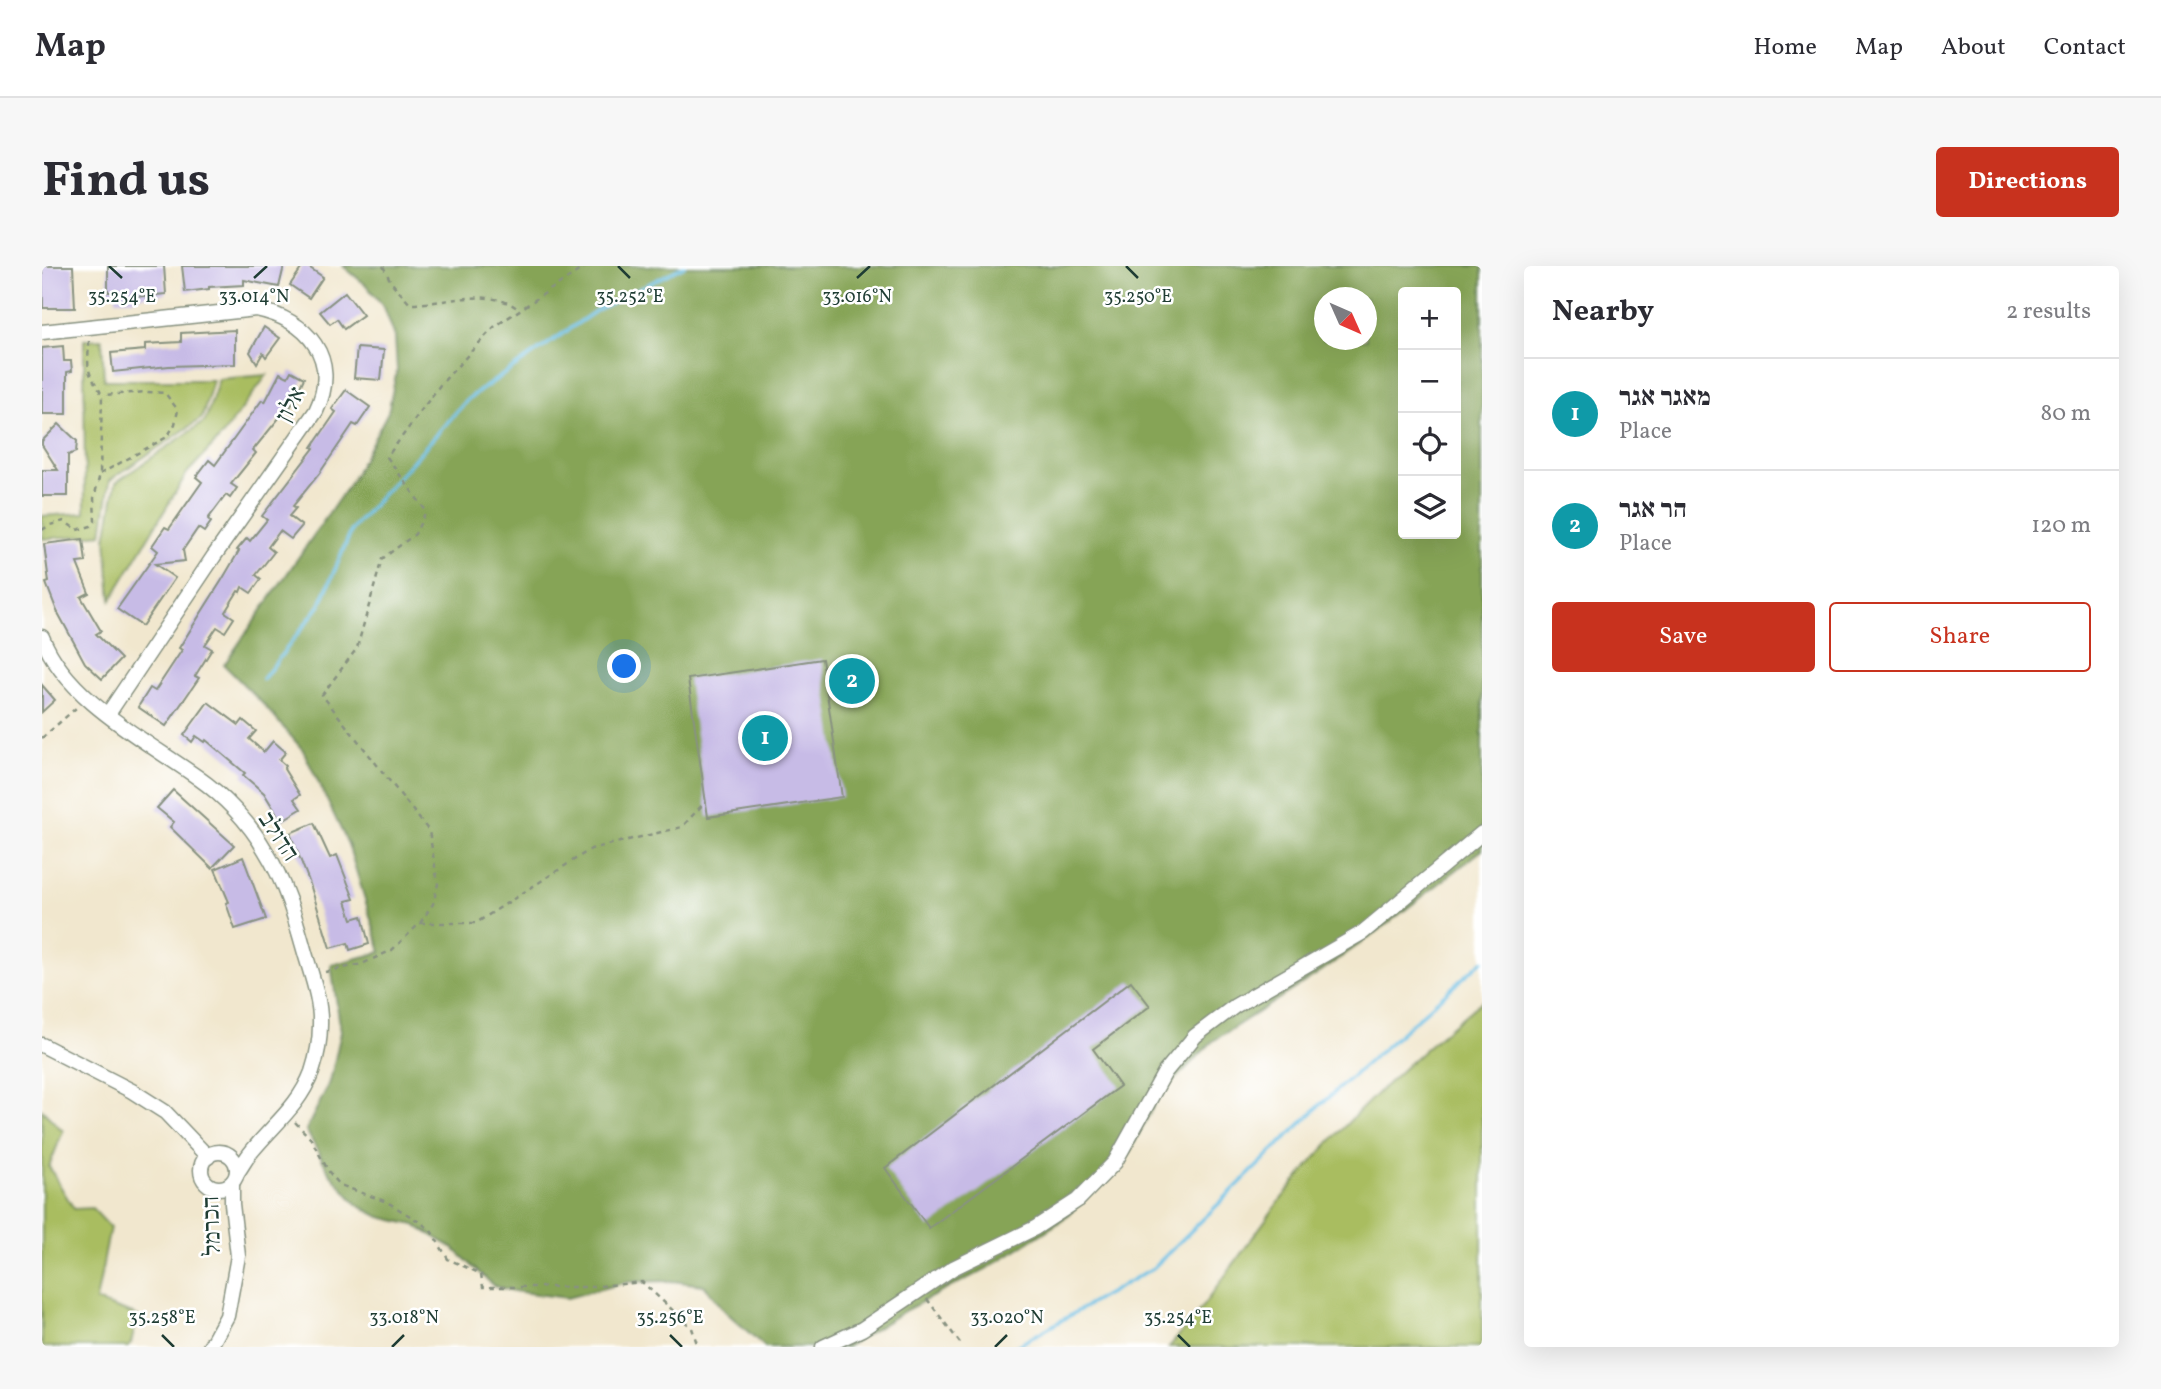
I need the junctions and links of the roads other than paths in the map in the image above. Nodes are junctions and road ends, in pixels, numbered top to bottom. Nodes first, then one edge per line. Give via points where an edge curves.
1 (42, 332) edge
2 (42, 637) edge
3 (108, 715) junction
4 (1482, 832) edge
5 (42, 1045) edge
6 (272, 1131) junction
7 (223, 1153) junction
8 (208, 1157) junction
9 (235, 1178) junction
10 (210, 1347) edge
11 (823, 1347) edge

1 - 3 street, אלון via 256,309 303,330 324,360 323,396 302,434
2 - 3 street, הדולב via 61,669
3 - 6 street, הדולב via 201,779 248,826 286,891 317,994 320,1023 318,1049 302,1095
4 - 11 street via 1362,933 1235,1006 1195,1036 1164,1072 1115,1162 1078,1200 1035,1228 953,1268 862,1329
5 - 8 street via 165,1112
6 - 7 street, הדולב via 246,1149
6 - 9 street, הדולב
7 - 8 street
7 - 9 street via 233,1159
8 - 9 street via 202,1167 205,1181 215,1188 227,1186
9 - 10 street, הכרמל via 232,1204 238,1256 227,1316

